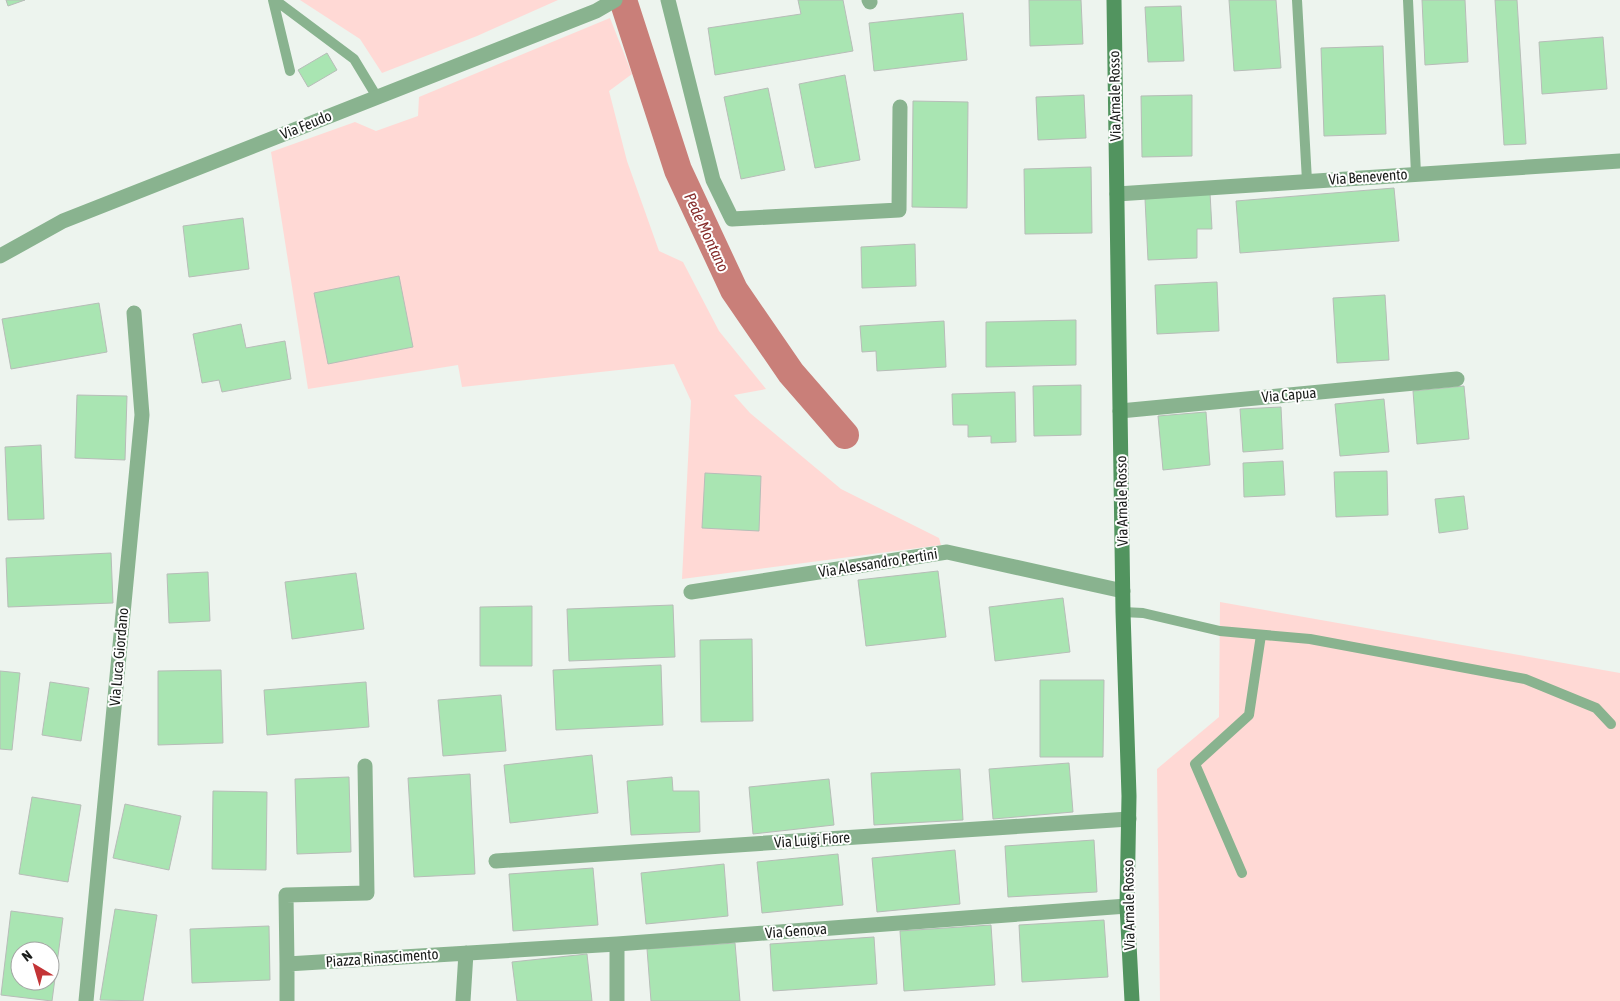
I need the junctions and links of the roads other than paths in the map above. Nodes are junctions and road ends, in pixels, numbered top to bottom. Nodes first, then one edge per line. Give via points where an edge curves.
1 (274, 0) edge
2 (615, 0) edge
3 (668, 0) edge
4 (1114, 0) edge
5 (1297, 0) edge
6 (1408, 0) edge
7 (290, 71) dead end
8 (377, 97) junction
9 (900, 107) dead end
10 (1620, 161) edge
11 (1416, 174) junction
12 (1306, 181) junction
13 (1117, 194) junction
14 (0, 256) edge
15 (134, 313) dead end
16 (1457, 379) dead end
17 (1120, 411) junction
18 (1123, 591) junction
19 (691, 592) dead end
20 (1123, 612) junction
21 (1261, 635) junction
22 (1611, 724) dead end
23 (365, 766) dead end
24 (1128, 819) junction
25 (496, 861) dead end
26 (1242, 873) dead end
27 (1127, 906) junction
28 (617, 944) junction
29 (466, 953) junction
30 (287, 964) junction
31 (86, 1001) edge
32 (287, 1001) edge
33 (463, 1001) edge
34 (617, 1001) edge
35 (1132, 1001) edge

1 - 7 lane
1 - 8 lane via 354,59
2 - 8 street, Via Feudo via 596,11
3 - 9 street via 713,180 732,219 899,210
4 - 13 street, Via Arnale Rosso
5 - 12 lane
6 - 11 lane
8 - 14 street, Via Feudo via 63,221
10 - 11 street, Via Benevento
11 - 12 street, Via Benevento
12 - 13 street, Via Benevento
13 - 17 street, Via Arnale Rosso
15 - 31 street, Via Luca Giordano via 142,415
16 - 17 street, Via Capua
17 - 18 street, Via Arnale Rosso
18 - 19 street, Via Alessandro Pertini via 947,552
18 - 20 street, Via Arnale Rosso
20 - 21 lane via 1143,612 1220,631
20 - 24 street, Via Arnale Rosso
21 - 22 lane via 1310,639 1525,680 1596,708
21 - 26 lane via 1249,715 1196,764
23 - 30 street via 367,893 286,894
24 - 25 street, Via Luigi Fiore
24 - 27 street, Via Arnale Rosso
27 - 28 street, Via Genova
27 - 35 street, Via Arnale Rosso
28 - 29 street, Via Genova
28 - 34 street
29 - 30 street, Piazza Rinascimento
29 - 33 street
30 - 32 street

